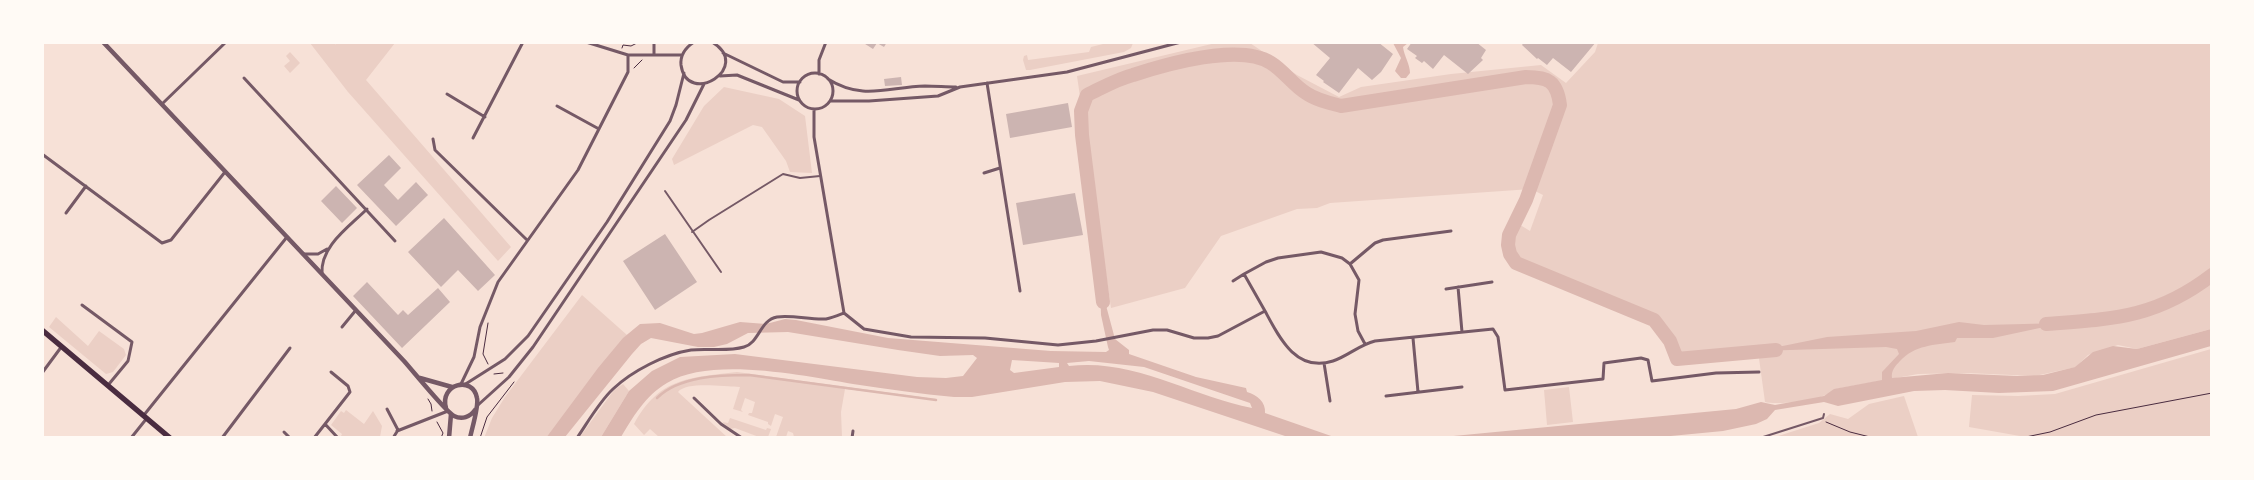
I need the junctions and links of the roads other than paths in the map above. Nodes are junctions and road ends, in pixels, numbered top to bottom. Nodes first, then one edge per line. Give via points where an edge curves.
1 (103, 42) edge
2 (226, 42) edge
3 (523, 42) edge
4 (586, 42) edge
5 (654, 42) edge
6 (694, 42) edge
7 (712, 42) edge
8 (826, 42) edge
9 (1181, 42) edge
10 (723, 52) junction
11 (628, 55) junction
12 (654, 55) junction
13 (682, 55) junction
14 (684, 73) junction
15 (819, 74) junction
16 (720, 76) junction
17 (244, 78) dead end
18 (828, 79) junction
19 (800, 82) junction
20 (987, 83) junction
21 (704, 84) junction
22 (960, 88) junction
23 (447, 94) dead end
24 (800, 101) junction
25 (830, 101) junction
26 (161, 104) junction
27 (557, 106) dead end
28 (814, 109) junction
29 (485, 117) junction
30 (599, 129) junction
31 (473, 138) dead end
32 (432, 139) dead end
33 (42, 154) edge
34 (1000, 168) junction
35 (225, 172) junction
36 (984, 173) dead end
37 (821, 176) junction
38 (86, 186) junction
39 (665, 191) dead end
40 (367, 209) junction
41 (66, 212) dead end
42 (692, 232) junction
43 (1450, 232) dead end
44 (287, 237) junction
45 (527, 240) junction
46 (395, 241) dead end
47 (327, 249) junction
48 (302, 254) junction
49 (1350, 264) junction
50 (721, 272) dead end
51 (1244, 274) junction
52 (323, 276) junction
53 (1233, 281) dead end
54 (1492, 282) dead end
55 (1458, 287) junction
56 (1446, 289) dead end
57 (1020, 291) dead end
58 (82, 305) dead end
59 (356, 310) junction
60 (1265, 311) junction
61 (844, 313) junction
62 (342, 327) dead end
63 (42, 330) edge
64 (1462, 332) junction
65 (1413, 338) junction
66 (1365, 344) junction
67 (62, 346) junction
68 (290, 348) dead end
69 (1324, 363) junction
70 (331, 372) dead end
71 (1759, 372) dead end
72 (42, 373) edge
73 (419, 378) junction
74 (109, 384) junction
75 (462, 384) junction
76 (452, 387) junction
77 (1462, 388) dead end
78 (1418, 392) junction
79 (1386, 396) dead end
80 (694, 398) dead end
81 (1330, 401) dead end
82 (476, 408) junction
83 (387, 409) dead end
84 (448, 411) junction
85 (1824, 414) dead end
86 (146, 416) junction
87 (325, 424) junction
88 (397, 431) junction
89 (852, 431) dead end
90 (284, 432) dead end
91 (132, 438) edge
92 (170, 438) edge
93 (222, 438) edge
94 (290, 438) edge
95 (314, 438) edge
96 (338, 438) edge
97 (392, 438) edge
98 (449, 438) edge
99 (470, 438) edge
100 (577, 438) edge
101 (742, 438) edge
102 (852, 438) edge
103 (1760, 438) edge

1 - 26 street
2 - 26 street
3 - 29 street
4 - 11 street
5 - 12 street
6 - 13 street
7 - 10 street
8 - 15 street
9 - 20 street via 1067,72
10 - 16 street via 725,64
10 - 19 street via 783,82
11 - 12 street
11 - 30 street via 628,72
12 - 13 street
13 - 14 street
14 - 21 street via 693,82
14 - 75 street via 670,122 607,222 533,328 505,359
15 - 18 street
15 - 19 street via 808,75
16 - 21 street
16 - 24 street via 738,75
17 - 40 street
18 - 22 street via 840,87 866,92 925,86
18 - 25 street via 832,88
19 - 24 street via 797,91
20 - 22 street
20 - 34 street
21 - 82 street via 686,120 533,346 509,377
22 - 25 street via 938,96
23 - 29 street
24 - 28 street
25 - 28 street
26 - 35 street
27 - 30 street
28 - 37 street via 814,137
29 - 31 street
30 - 45 street via 566,188
32 - 45 street via 435,150
33 - 38 street
34 - 36 street
34 - 57 street
35 - 38 street via 171,240 162,243
35 - 44 street
37 - 42 lane via 800,178 783,174
37 - 61 street
38 - 41 street
39 - 42 lane
40 - 46 street
40 - 47 street
42 - 50 lane
43 - 49 street via 1383,240
44 - 48 street
44 - 86 street
45 - 75 street via 492,293 474,357
47 - 48 street via 310,255
47 - 52 street
48 - 52 street
49 - 51 street via 1331,253 1315,252 1278,258
49 - 66 street via 1360,285 1356,314 1358,331
51 - 53 street
51 - 60 street
52 - 59 street
54 - 55 street
55 - 56 street
55 - 64 street
58 - 74 street via 132,342 128,361
59 - 62 street
59 - 73 street
60 - 61 street via 1208,338 1194,338 1168,330 1058,345 985,338 910,337 864,329
60 - 69 street via 1287,348 1306,361
61 - 100 street via 827,319 774,318 765,323 746,347 691,350 645,366 613,389
63 - 67 main road
64 - 65 street
64 - 71 street via 1490,328 1496,331 1506,390 1603,379 1604,363 1641,358 1648,360 1652,380
65 - 66 street
65 - 78 street
66 - 69 street
67 - 72 street
67 - 74 main road
68 - 93 street
69 - 81 street
70 - 87 street via 348,386 350,392
73 - 76 street
73 - 84 street
74 - 86 main road
75 - 76 street
75 - 82 street via 475,392
76 - 84 street via 445,397
77 - 78 street
78 - 79 street
80 - 101 street via 706,412
82 - 84 street via 465,417
82 - 99 street
83 - 88 street
84 - 88 street
84 - 98 street
85 - 103 lane via 1823,418
86 - 91 street
86 - 92 main road
87 - 95 street
87 - 96 street
88 - 97 street
89 - 102 street
90 - 94 street

